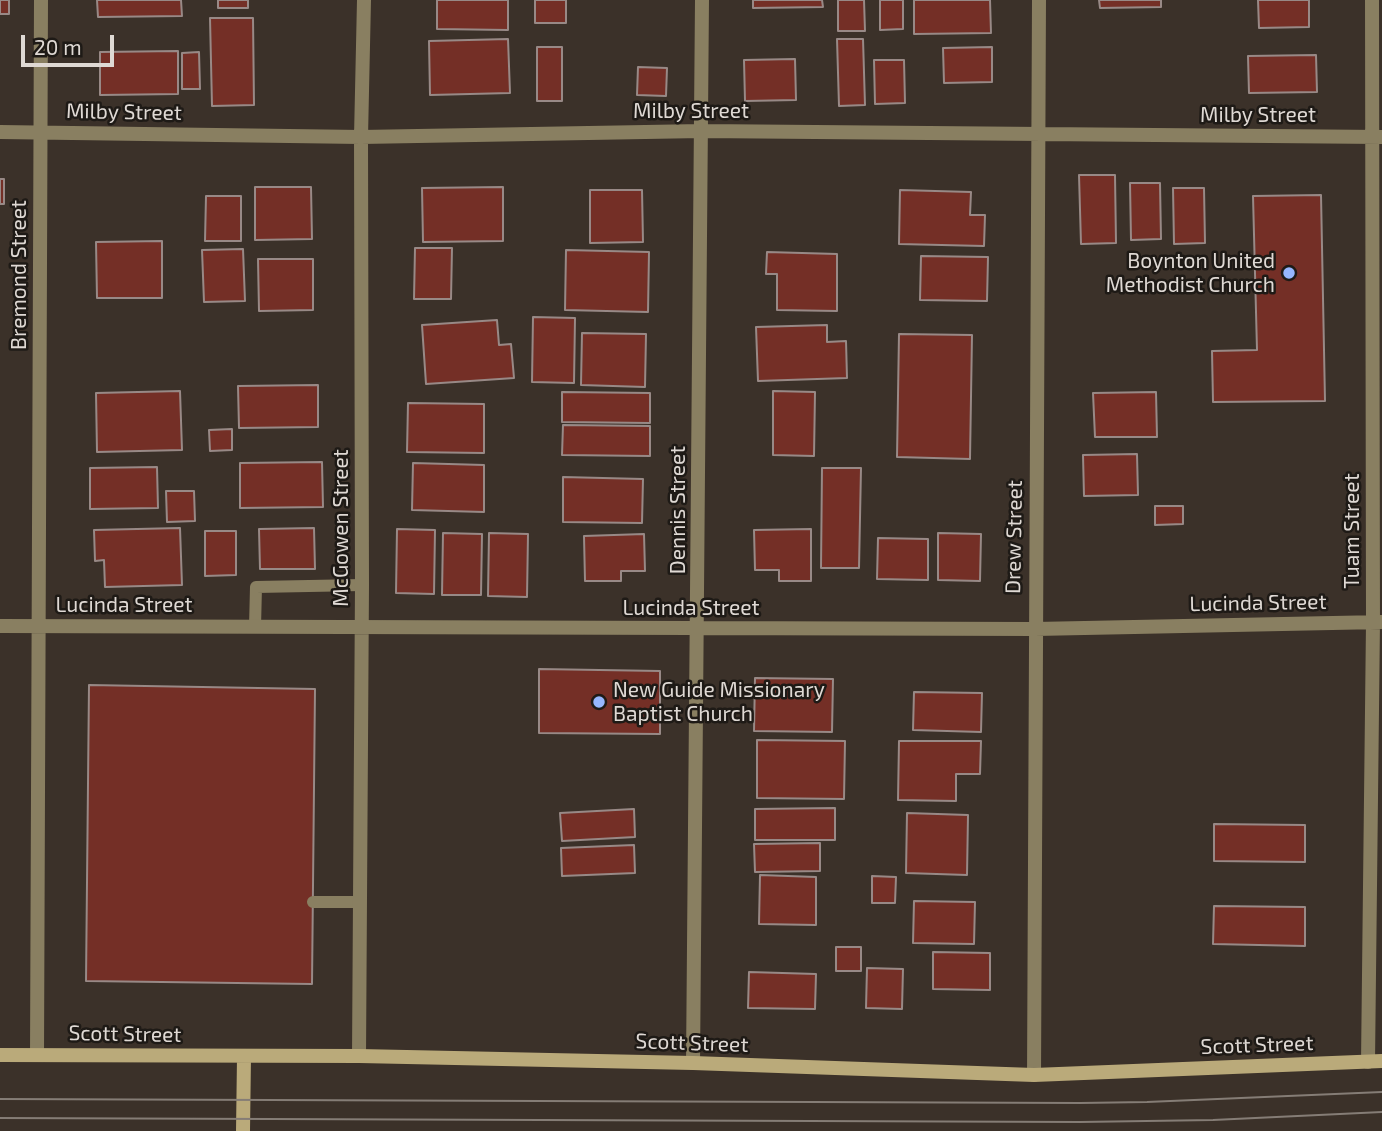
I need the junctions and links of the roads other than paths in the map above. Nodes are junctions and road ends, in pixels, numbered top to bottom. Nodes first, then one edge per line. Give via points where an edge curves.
1 (41, 0) edge
2 (364, 0) edge
3 (702, 0) edge
4 (1040, 0) edge
5 (1371, 0) edge
6 (702, 131) junction
7 (0, 132) edge
8 (40, 132) junction
9 (1040, 135) junction
10 (361, 137) junction
11 (1376, 137) edge
12 (362, 585) junction
13 (1378, 622) edge
14 (0, 626) edge
15 (38, 626) junction
16 (255, 627) junction
17 (362, 627) junction
18 (698, 629) junction
19 (1035, 629) junction
20 (313, 902) dead end
21 (360, 902) junction
22 (37, 1054) junction
23 (0, 1055) edge
24 (359, 1056) junction
25 (244, 1057) junction
26 (1375, 1061) edge
27 (694, 1063) junction
28 (1034, 1075) junction
29 (243, 1131) edge

1 - 8 street, Bremond Street
2 - 10 street, McGowen Street
3 - 6 street, Dennis Street
4 - 9 street, Drew Street
5 - 11 street, Tuam Street
6 - 9 street, Milby Street
6 - 10 street, Milby Street
6 - 18 street, Dennis Street
7 - 8 street, Milby Street
8 - 10 street, Milby Street
8 - 15 street, Bremond Street
9 - 11 street, Milby Street
9 - 19 street, Drew Street
10 - 12 street, McGowen Street
11 - 13 street, Tuam Street
12 - 16 lane via 256,587
12 - 17 street, McGowen Street
13 - 19 street, Lucinda Street
13 - 26 street, Tuam Street
14 - 15 street, Lucinda Street
15 - 16 street, Lucinda Street
15 - 22 street, Bremond Street
16 - 17 street, Lucinda Street
17 - 18 street, Lucinda Street
17 - 21 street, McGowen Street
18 - 19 street, Lucinda Street
18 - 27 street, Dennis Street
19 - 28 street, Drew Street
20 - 21 lane
21 - 24 street, McGowen Street
22 - 23 main road, Scott Street
22 - 25 main road, Scott Street
24 - 25 main road, Scott Street
24 - 27 main road, Scott Street
25 - 29 main road
26 - 28 main road, Scott Street
27 - 28 main road, Scott Street

